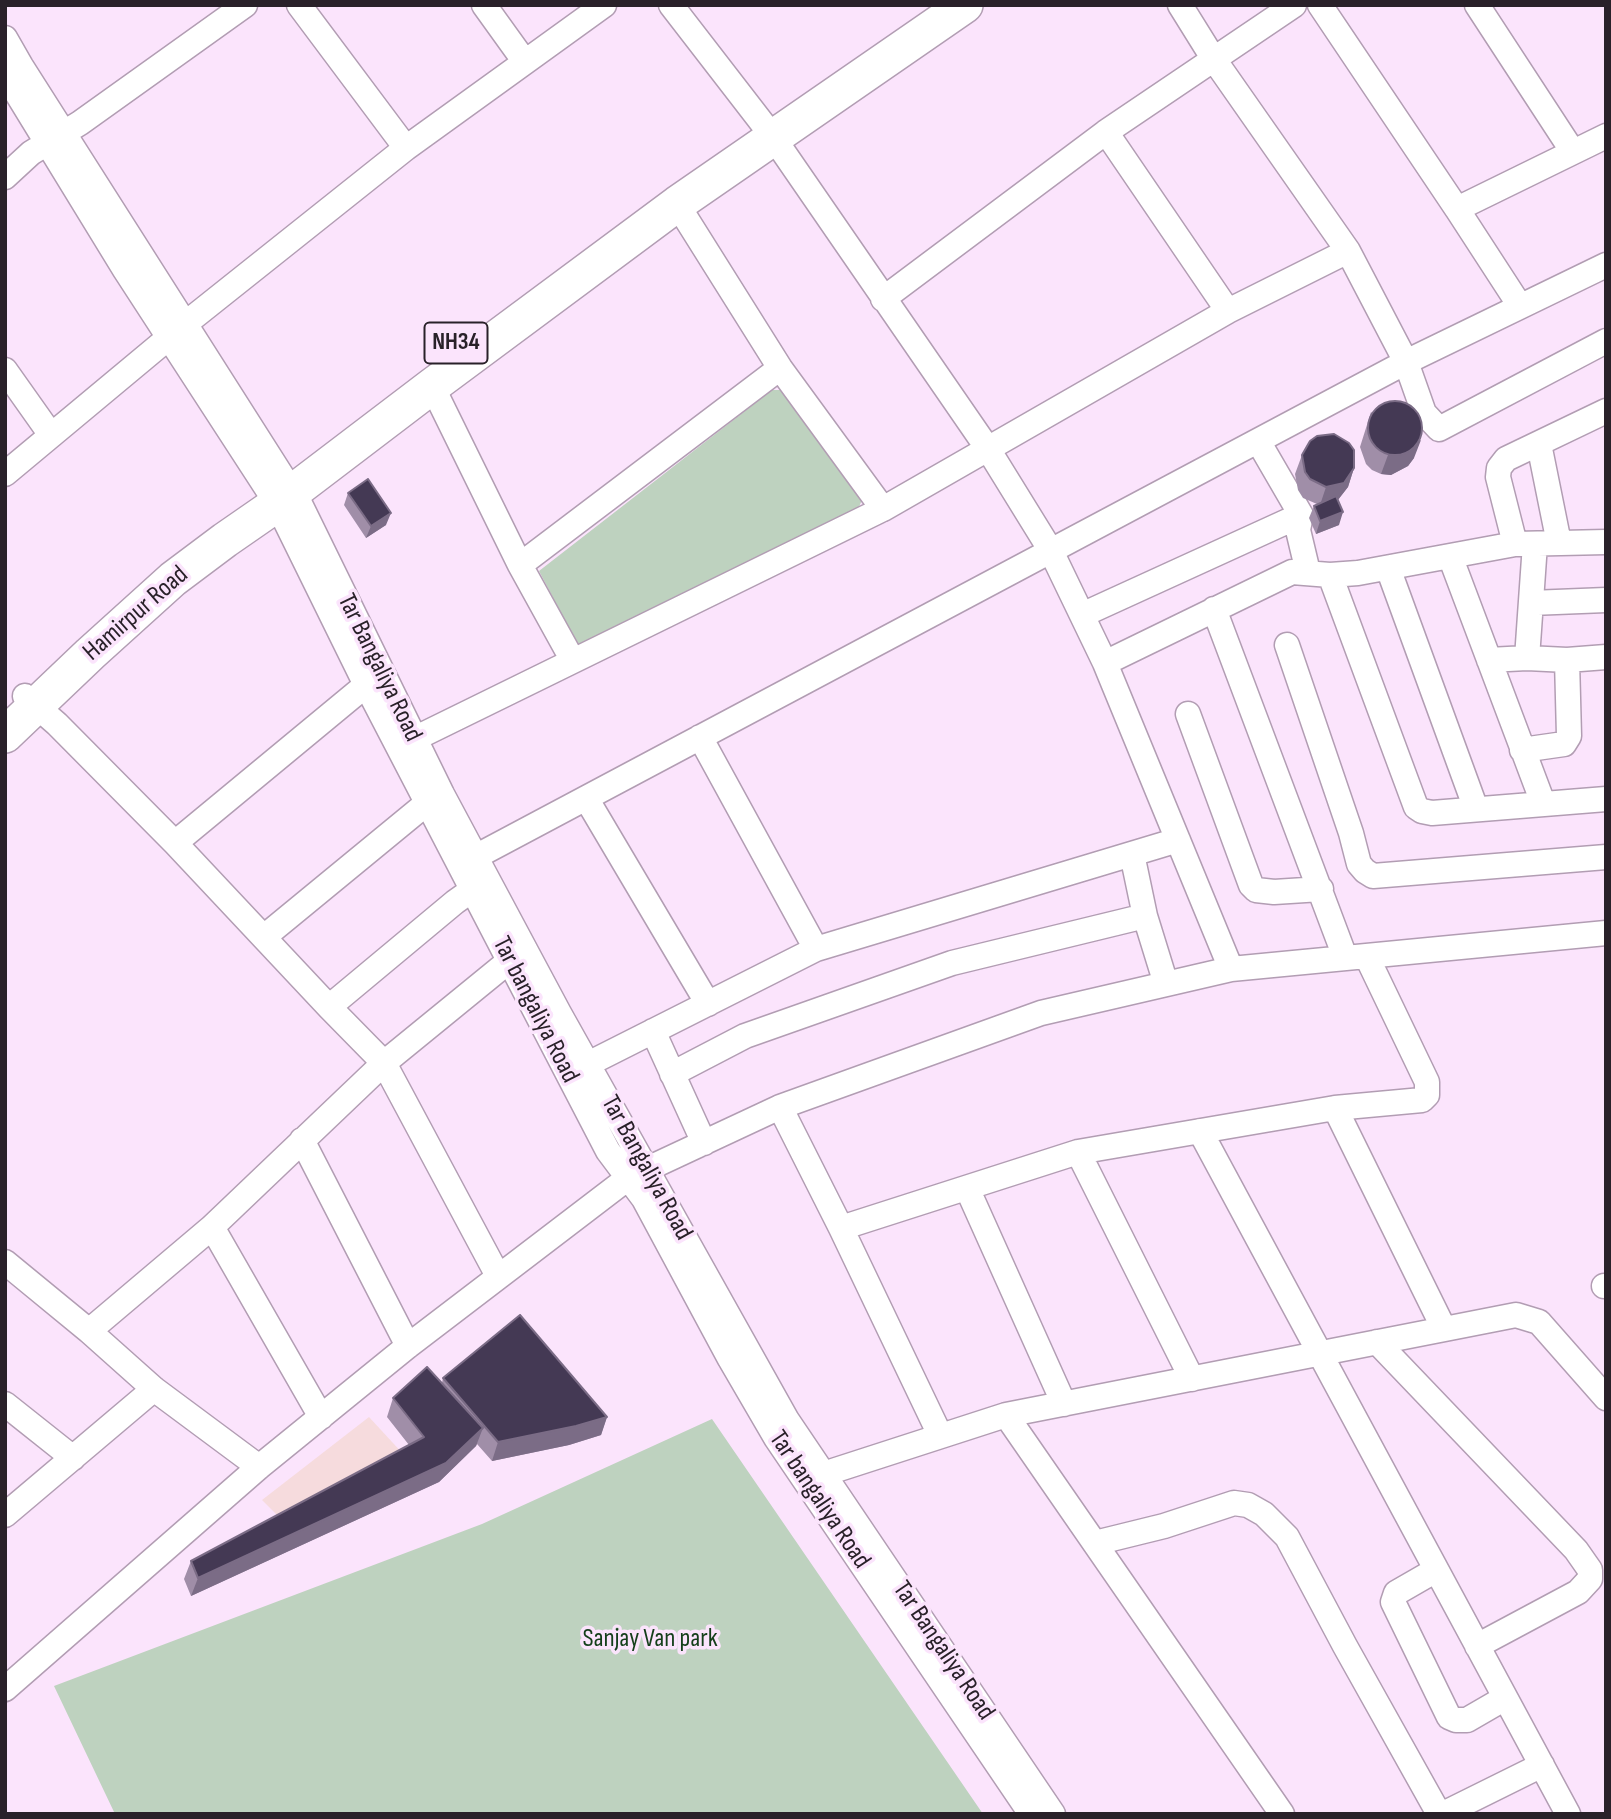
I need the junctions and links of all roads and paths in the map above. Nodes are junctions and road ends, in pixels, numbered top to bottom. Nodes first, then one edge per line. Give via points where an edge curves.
1 (245, 5) edge
2 (299, 5) edge
3 (484, 5) edge
4 (604, 5) edge
5 (671, 5) edge
6 (933, 5) edge
7 (965, 5) edge
8 (1180, 5) edge
9 (1294, 5) edge
10 (1320, 5) edge
11 (1478, 5) edge
12 (5, 38) edge
13 (1213, 58) junction
14 (525, 62) junction
15 (5, 74) edge
16 (766, 128) junction
17 (1106, 132) junction
18 (1606, 136) edge
19 (55, 138) junction
20 (406, 148) junction
21 (1573, 152) junction
22 (5, 177) edge
23 (677, 204) junction
24 (1457, 209) junction
25 (1348, 251) junction
26 (1606, 265) edge
27 (883, 299) junction
28 (1520, 306) junction
29 (1228, 312) junction
30 (177, 330) junction
31 (1606, 341) edge
32 (1406, 362) junction
33 (780, 368) junction
34 (5, 370) edge
35 (432, 386) junction
36 (1606, 411) edge
37 (51, 435) junction
38 (1258, 441) junction
39 (1539, 444) junction
40 (988, 449) junction
41 (5, 474) edge
42 (278, 489) junction
43 (883, 509) junction
44 (1301, 515) junction
45 (1606, 542) edge
46 (1536, 544) junction
47 (1051, 551) junction
48 (1450, 556) junction
49 (520, 565) junction
50 (1388, 568) junction
51 (1319, 573) junction
52 (1606, 600) edge
53 (1531, 603) junction
54 (1214, 609) junction
55 (1082, 615) junction
56 (1287, 645) dead end
57 (1606, 657) edge
58 (1527, 658) junction
59 (1489, 660) junction
60 (1567, 660) junction
61 (573, 661) junction
62 (1105, 663) junction
63 (366, 685) junction
64 (22, 705) edge
65 (390, 710) junction
66 (1188, 714) dead end
67 (5, 736) edge
68 (700, 737) junction
69 (415, 739) junction
70 (1522, 750) junction
71 (586, 798) junction
72 (1606, 799) edge
73 (427, 803) junction
74 (1543, 803) junction
75 (1476, 809) junction
76 (1178, 840) junction
77 (176, 843) junction
78 (1132, 854) junction
79 (1606, 857) edge
80 (468, 861) junction
81 (480, 884) junction
82 (1321, 889) junction
83 (1145, 916) junction
84 (1606, 933) edge
85 (264, 937) junction
86 (817, 949) junction
87 (1356, 957) junction
88 (509, 961) junction
89 (1231, 969) junction
90 (1166, 984) junction
91 (708, 1003) junction
92 (329, 1007) junction
93 (653, 1031) junction
94 (384, 1063) junction
95 (588, 1064) junction
96 (672, 1074) junction
97 (780, 1107) junction
98 (1335, 1108) junction
99 (1200, 1131) junction
100 (302, 1140) junction
101 (704, 1143) junction
102 (1079, 1152) junction
103 (638, 1174) junction
104 (967, 1188) junction
105 (212, 1227) junction
106 (841, 1228) junction
107 (5, 1262) edge
108 (498, 1276) junction
109 (1444, 1329) junction
110 (89, 1331) junction
111 (1377, 1342) junction
112 (408, 1346) junction
113 (1319, 1354) junction
114 (1192, 1379) junction
115 (154, 1389) junction
116 (1606, 1398) edge
117 (5, 1404) edge
118 (1064, 1404) junction
119 (1006, 1415) junction
120 (321, 1417) junction
121 (940, 1436) junction
122 (73, 1458) junction
123 (259, 1467) junction
124 (813, 1477) junction
125 (5, 1515) edge
126 (1095, 1543) junction
127 (877, 1570) junction
128 (1436, 1570) junction
129 (1477, 1646) junction
130 (5, 1689) edge
131 (1506, 1698) junction
132 (1542, 1765) junction
133 (1031, 1814) edge
134 (1053, 1814) edge
135 (1282, 1814) edge
136 (1441, 1814) edge
137 (1568, 1814) edge

1 - 19 street
2 - 20 street
3 - 14 street
4 - 14 street
5 - 16 street
6 - 16 highway, NH34
7 - 16 highway, NH34
8 - 13 street
9 - 13 street
10 - 24 street
11 - 21 street
12 - 19 street
13 - 17 street
13 - 25 street
14 - 20 street
15 - 19 street
16 - 23 highway, NH34
16 - 27 street
16 - 42 highway, NH34
17 - 27 street
17 - 29 street
18 - 21 street
19 - 22 street
19 - 30 street
20 - 30 street
21 - 24 street
23 - 33 street
23 - 35 highway, NH34
24 - 28 street
25 - 29 street
25 - 32 street
26 - 28 street
27 - 40 street
28 - 32 street
29 - 40 street
30 - 37 street
30 - 42 street
31 - 32 street via 1438,429 1424,413
32 - 38 street
33 - 43 street
33 - 49 street
34 - 37 street
35 - 42 highway, NH34
35 - 49 street
36 - 39 street
37 - 41 street
38 - 44 street
38 - 47 street
39 - 46 street
39 - 46 street via 1506,459 1498,477
40 - 43 street
40 - 47 street
42 - 63 street, Tar bangaliya Road
42 - 64 highway, NH34 via 121,606
42 - 65 street, Tar Bangaliya Road via 301,506
43 - 61 street
44 - 51 street via 1298,530
44 - 55 street
45 - 46 street
46 - 48 street
46 - 53 street
47 - 55 street
47 - 68 street
48 - 50 street
48 - 59 street
49 - 61 street
50 - 51 street
50 - 75 street
51 - 54 street via 1292,572
51 - 75 street via 1413,802 1432,813
52 - 53 street
53 - 58 street
54 - 62 street
54 - 82 street
55 - 62 street
56 - 79 street via 1365,871 1373,876
57 - 60 street
58 - 59 street
58 - 60 street
59 - 70 street
60 - 70 street via 1570,737 1564,744
61 - 69 street
62 - 76 street
63 - 65 street, Tar bangaliya Road
63 - 77 street
64 - 67 highway, NH34
64 - 77 street
65 - 69 street, Tar Bangaliya Road
65 - 73 street, Tar bangaliya Road
66 - 82 street via 1251,885 1274,892
68 - 71 street
68 - 86 street
69 - 80 street, Tar Bangaliya Road
70 - 74 street
71 - 80 street
71 - 91 street
72 - 74 street
73 - 80 street, Tar bangaliya Road
73 - 85 street
74 - 75 street
76 - 78 street
76 - 89 street
77 - 85 street
78 - 83 street
78 - 86 street
80 - 81 street, Tar Bangaliya Road
81 - 88 street, Tar bangaliya Road
81 - 92 street
81 - 95 street, Tar Bangaliya Road
82 - 87 street
83 - 90 street
83 - 96 street via 952,962 744,1036
84 - 87 street
85 - 92 street
86 - 91 street
87 - 89 street
87 - 98 street via 1427,1082 1427,1095 1422,1100
88 - 94 street
88 - 103 street, Tar bangaliya Road via 608,1151
89 - 90 street
90 - 97 street via 1041,1013
91 - 93 street
92 - 94 street
93 - 95 street
93 - 96 street
94 - 100 street
94 - 108 street
95 - 103 street, Tar Bangaliya Road
96 - 101 street
97 - 101 street
97 - 106 street
98 - 99 street
98 - 109 street
99 - 102 street
99 - 113 street
100 - 105 street
100 - 112 street
101 - 103 street
102 - 104 street
102 - 114 street
103 - 108 street
103 - 124 street, Tar Bangaliya Road via 788,1420
104 - 106 street
104 - 118 street
105 - 110 street
105 - 120 street
106 - 121 street
107 - 110 street
108 - 112 street
109 - 111 street
109 - 116 street via 1516,1315 1539,1322
110 - 115 street
111 - 113 street
111 - 129 street via 1590,1570 1590,1579 1578,1592
112 - 120 street
113 - 114 street
113 - 128 street
114 - 118 street
115 - 122 street
115 - 123 street
117 - 122 street
118 - 119 street
119 - 121 street
119 - 126 street
120 - 123 street
121 - 124 street
122 - 125 street
123 - 130 street
124 - 127 street, Tar bangaliya Road
126 - 135 street
126 - 136 street via 1234,1503 1264,1514 1287,1537
127 - 133 street, Tar bangaliya Road
127 - 134 street, Tar Bangaliya Road
128 - 129 street
128 - 131 street via 1396,1593 1393,1602 1449,1717 1467,1720
129 - 131 street
131 - 132 street
132 - 136 street
132 - 137 street

